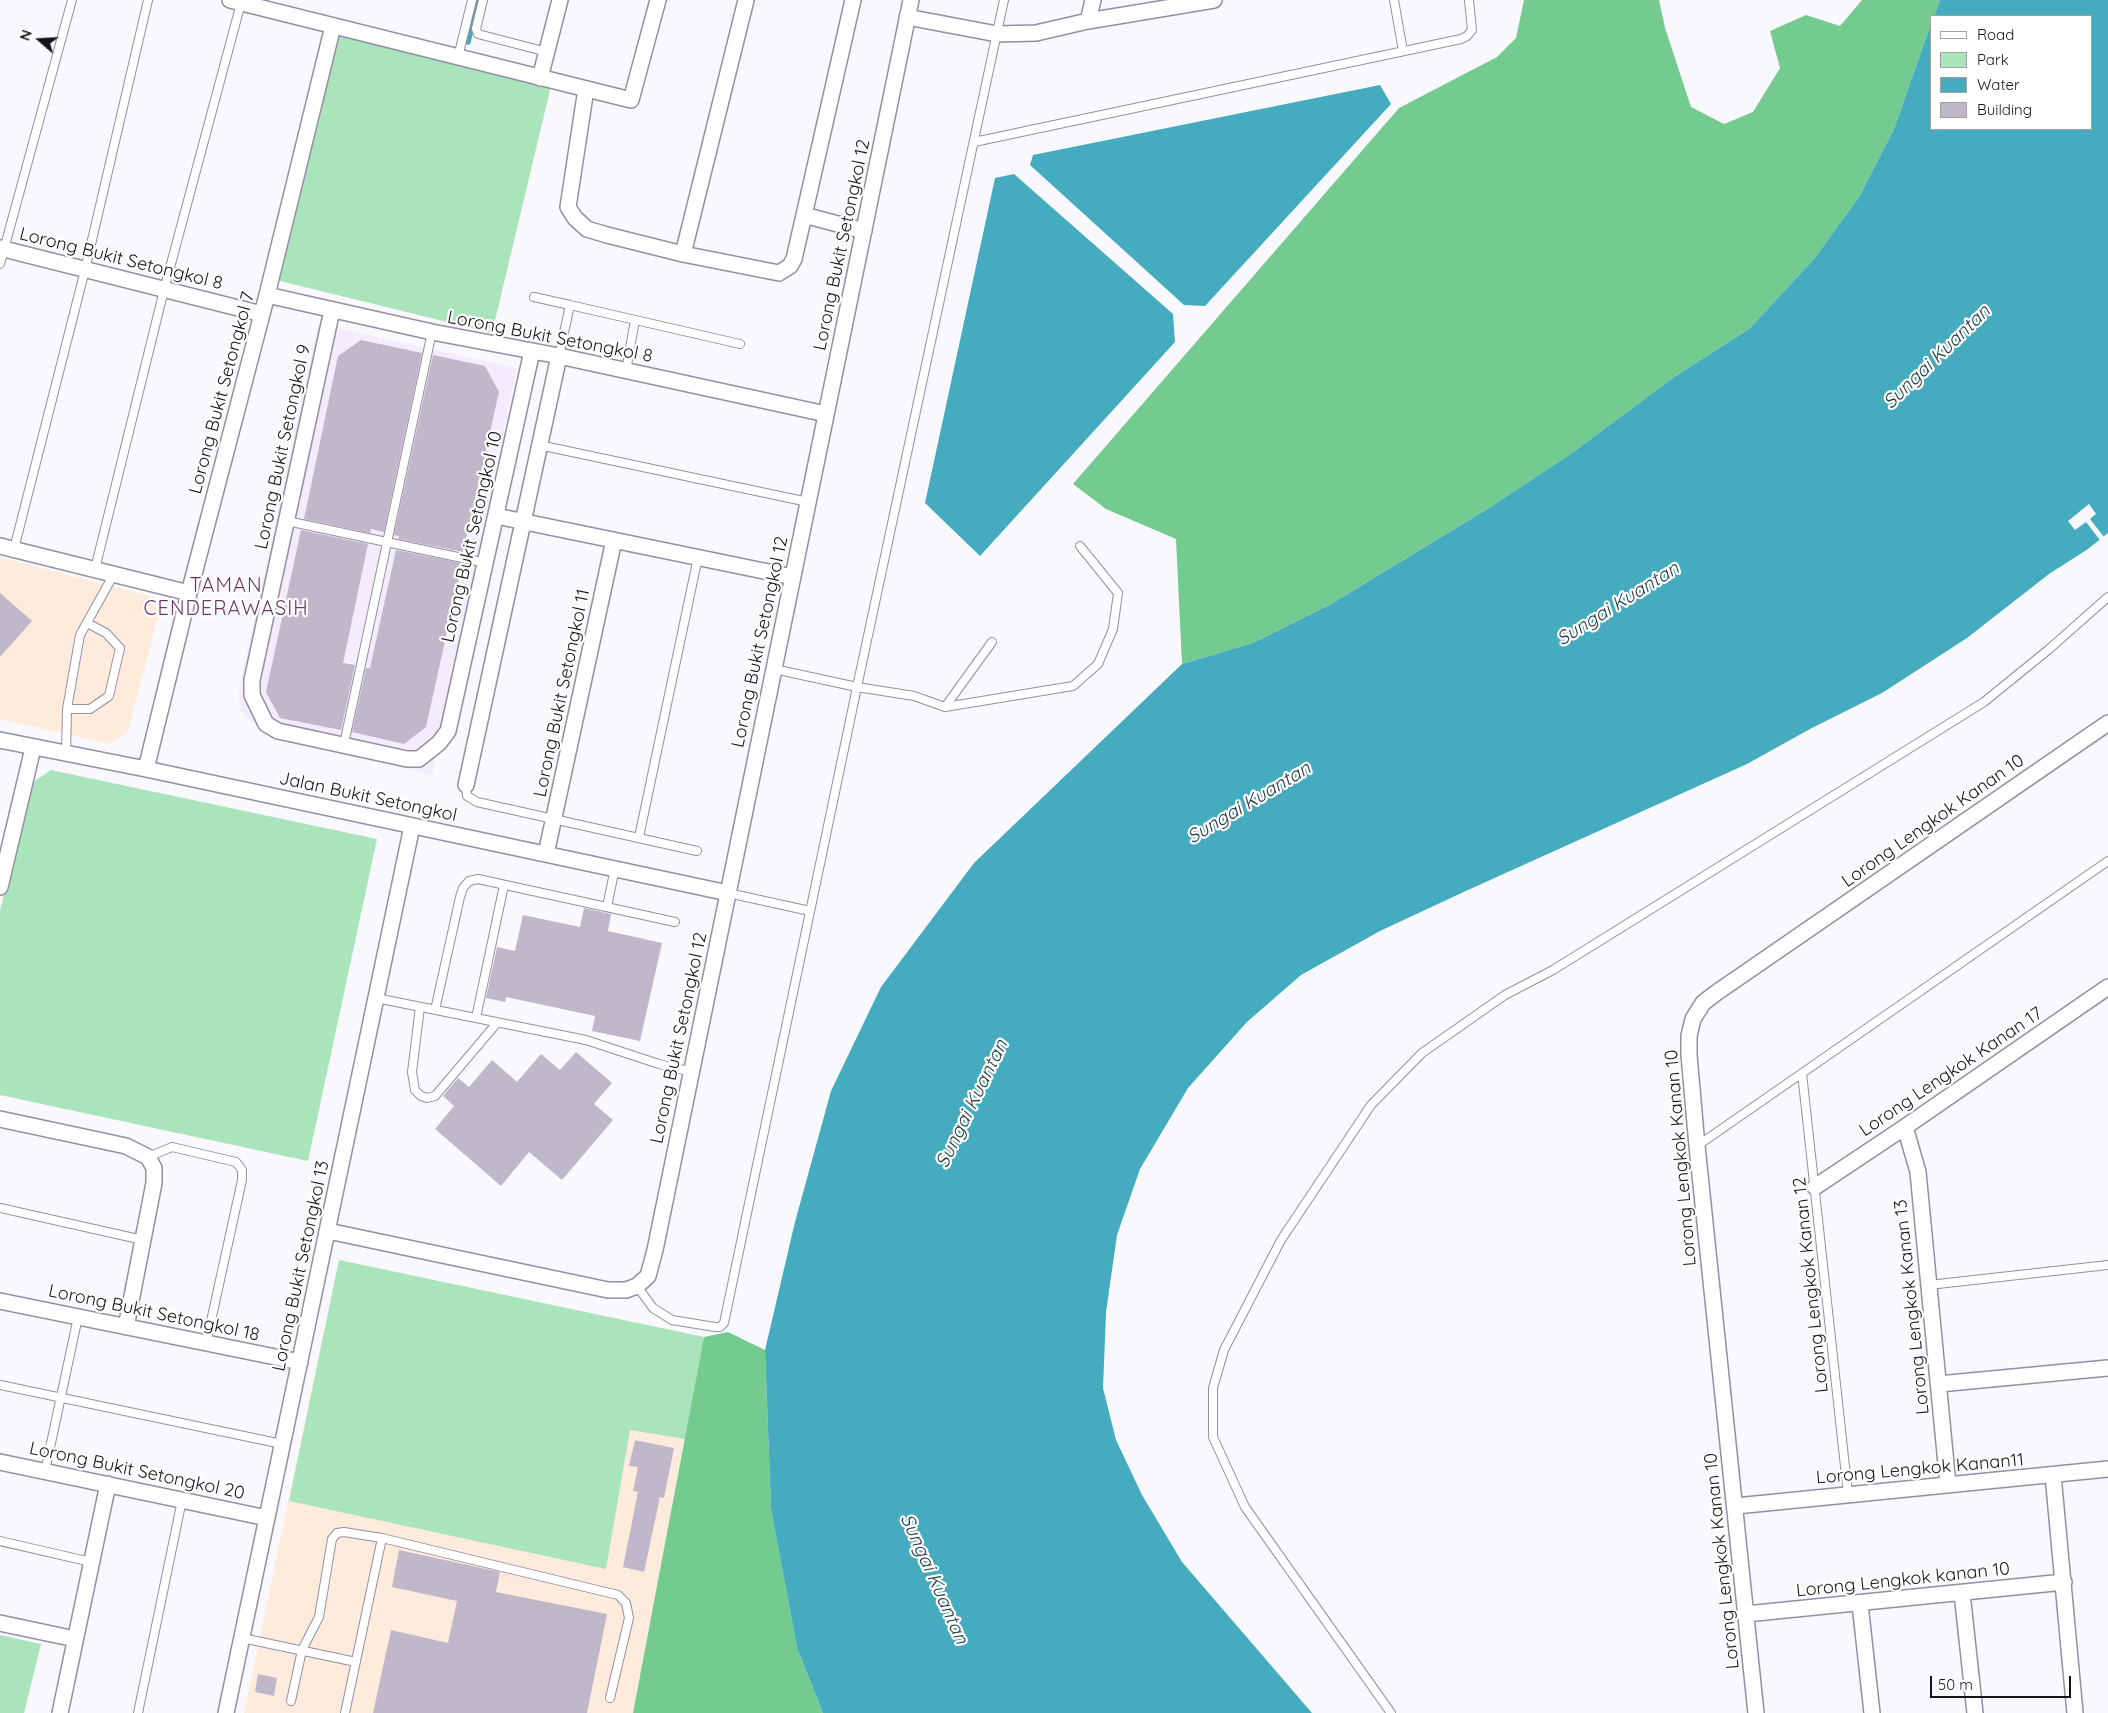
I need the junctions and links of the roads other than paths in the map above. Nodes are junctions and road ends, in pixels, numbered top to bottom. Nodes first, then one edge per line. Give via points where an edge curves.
1 (72, 0) edge
2 (148, 0) edge
3 (472, 0) edge
4 (484, 0) edge
5 (560, 0) edge
6 (658, 0) edge
7 (746, 0) edge
8 (853, 0) edge
9 (911, 0) edge
10 (1004, 0) edge
11 (1092, 0) edge
12 (1214, 0) edge
13 (1394, 0) edge
14 (1469, 0) edge
15 (240, 2) edge
16 (907, 17) junction
17 (1088, 21) junction
18 (333, 26) junction
19 (997, 34) junction
20 (1403, 51) junction
21 (547, 52) junction
22 (458, 57) junction
23 (540, 78) junction
24 (586, 89) junction
25 (974, 142) junction
26 (804, 215) junction
27 (864, 231) junction
28 (2, 248) edge
29 (683, 254) junction
30 (0, 264) edge
31 (85, 270) junction
32 (164, 290) junction
33 (267, 295) junction
34 (534, 297) dead end
35 (570, 305) junction
36 (332, 310) junction
37 (262, 314) junction
38 (635, 320) junction
39 (432, 332) junction
40 (740, 344) dead end
41 (532, 352) junction
42 (559, 356) junction
43 (626, 371) junction
44 (826, 414) junction
45 (540, 445) junction
46 (808, 502) junction
47 (496, 516) junction
48 (287, 521) junction
49 (523, 522) junction
50 (614, 540) junction
51 (387, 541) junction
52 (1080, 546) dead end
53 (7, 547) edge
54 (698, 556) junction
55 (486, 563) junction
56 (95, 569) junction
57 (114, 574) junction
58 (793, 577) junction
59 (189, 593) junction
60 (2108, 596) edge
61 (87, 623) junction
62 (992, 642) dead end
63 (774, 669) junction
64 (857, 687) junction
65 (945, 707) junction
66 (67, 709) junction
67 (2108, 723) edge
68 (0, 740) edge
69 (344, 744) junction
70 (33, 748) junction
71 (66, 754) junction
72 (146, 769) junction
73 (466, 785) joint
74 (554, 818) junction
75 (412, 826) junction
76 (639, 837) junction
77 (697, 851) dead end
78 (546, 854) junction
79 (2108, 861) edge
80 (615, 868) junction
81 (504, 885) junction
82 (0, 887) edge
83 (728, 893) junction
84 (607, 907) junction
85 (810, 911) junction
86 (675, 922) dead end
87 (2108, 987) edge
88 (376, 998) junction
89 (420, 1007) junction
90 (435, 1010) junction
91 (476, 1018) junction
92 (497, 1023) junction
93 (692, 1072) junction
94 (1802, 1074) junction
95 (0, 1119) edge
96 (1905, 1128) junction
97 (1697, 1146) junction
98 (148, 1157) junction
99 (1815, 1187) junction
100 (0, 1208) edge
101 (328, 1231) junction
102 (143, 1240) junction
103 (2108, 1266) edge
104 (1929, 1284) junction
105 (637, 1286) junction
106 (0, 1301) edge
107 (78, 1317) junction
108 (126, 1327) junction
109 (206, 1344) junction
110 (300, 1362) junction
111 (2108, 1368) edge
112 (1939, 1384) junction
113 (0, 1385) edge
114 (61, 1398) junction
115 (282, 1444) junction
116 (0, 1462) edge
117 (2108, 1469) edge
118 (45, 1471) junction
119 (2053, 1475) junction
120 (108, 1484) junction
121 (1948, 1485) junction
122 (1848, 1494) junction
123 (182, 1500) junction
124 (1736, 1506) junction
125 (267, 1518) junction
126 (382, 1538) junction
127 (0, 1541) edge
128 (91, 1562) junction
129 (2064, 1582) junction
130 (1962, 1593) junction
131 (1860, 1604) junction
132 (1746, 1614) junction
133 (0, 1623) edge
134 (242, 1638) junction
135 (75, 1639) junction
136 (302, 1650) junction
137 (356, 1662) junction
138 (610, 1698) dead end
139 (291, 1701) dead end
140 (60, 1713) edge
141 (138, 1713) edge
142 (226, 1713) edge
143 (345, 1713) edge
144 (1391, 1713) edge
145 (1756, 1713) edge
146 (1872, 1713) edge
147 (1975, 1713) edge
148 (2074, 1713) edge

1 - 28 lane
2 - 31 lane
3 - 22 lane
4 - 21 lane via 476,29 478,34
5 - 21 street
6 - 24 street via 631,100
7 - 29 street
8 - 26 street
9 - 16 street, Lorong Bukit Setongkol 12
10 - 19 lane
11 - 17 street
12 - 17 street
13 - 20 lane
14 - 20 lane via 1472,30 1467,36
15 - 18 street
15 - 32 lane
16 - 19 street
16 - 27 street, Lorong Bukit Setongkol 12
17 - 19 street via 1036,33
18 - 22 street
18 - 33 street, Lorong Bukit Setongkol 7
19 - 25 lane
20 - 25 lane
21 - 23 street
22 - 23 street
23 - 24 street
24 - 29 street via 568,207 587,230
25 - 64 lane
26 - 27 street
26 - 29 street via 794,259 779,273
27 - 44 street, Lorong Bukit Setongkol 12
28 - 30 lane
28 - 31 street, Lorong Bukit Setongkol 8
31 - 32 street, Lorong Bukit Setongkol 8
31 - 53 lane
32 - 37 street, Lorong Bukit Setongkol 8
32 - 56 lane
33 - 36 street, Lorong Bukit Setongkol 8
33 - 37 street, Lorong Bukit Setongkol 7
34 - 35 lane
35 - 38 lane
35 - 42 lane
36 - 39 street, Lorong Bukit Setongkol 8
36 - 48 street, Lorong Bukit Setongkol 9
37 - 59 street, Lorong Bukit Setongkol 7
38 - 40 lane
38 - 43 lane
39 - 41 street, Lorong Bukit Setongkol 8
39 - 51 lane
41 - 42 street, Lorong Bukit Setongkol 8
41 - 47 street, Lorong Bukit Setongkol 10
42 - 43 street, Lorong Bukit Setongkol 8
42 - 45 street
43 - 44 street, Lorong Bukit Setongkol 8
44 - 46 street, Lorong Bukit Setongkol 12
45 - 46 lane
45 - 49 street
46 - 58 street, Lorong Bukit Setongkol 12
47 - 49 street
47 - 55 street, Lorong Bukit Setongkol 10
48 - 51 lane
48 - 69 street, Lorong Bukit Setongkol 9 via 252,680 252,695 266,724 278,731
49 - 50 street
49 - 73 street
50 - 54 street
50 - 74 street, Lorong Bukit Setongkol 11
51 - 55 lane
51 - 69 lane
52 - 65 lane via 1118,593 1113,629 1098,664 1073,686
53 - 56 street
54 - 58 street
54 - 76 lane
55 - 69 street, Lorong Bukit Setongkol 10 via 448,731 419,759
56 - 57 street
57 - 59 street
57 - 61 lane
58 - 63 street, Lorong Bukit Setongkol 12
59 - 72 street, Lorong Bukit Setongkol 7
60 - 144 lane via 1984,702 1553,970 1505,995 1422,1053 1371,1105 1281,1240 1224,1350 1212,1388 1213,1437 1245,1507
61 - 66 lane via 80,635
61 - 66 lane via 106,633 120,648 109,696 90,709
62 - 65 lane
63 - 64 lane
63 - 83 street, Lorong Bukit Setongkol 12
64 - 65 lane via 914,696
64 - 85 lane
66 - 71 lane
67 - 97 street, Lorong Lengkok Kanan 10 via 1703,1003 1693,1020 1689,1036
68 - 70 street, Jalan Bukit Setongkol
70 - 71 street, Jalan Bukit Setongkol
70 - 82 street
71 - 72 street, Jalan Bukit Setongkol
72 - 75 street, Jalan Bukit Setongkol
73 - 74 lane via 467,796 477,802
74 - 76 lane
74 - 78 street, Lorong Bukit Setongkol 11
75 - 78 street, Jalan Bukit Setongkol
75 - 88 street, Lorong Bukit Setongkol 13
76 - 77 lane
78 - 80 street, Jalan Bukit Setongkol
79 - 94 lane
80 - 83 street, Jalan Bukit Setongkol
80 - 84 lane
81 - 84 lane
81 - 90 lane via 478,880 469,881 463,888
81 - 91 lane
83 - 85 lane
83 - 93 street, Lorong Bukit Setongkol 12
84 - 86 lane
85 - 105 lane via 724,1323 715,1327 672,1320 653,1308
87 - 96 street, Lorong Lengkok Kanan 17
88 - 89 lane
88 - 101 street, Lorong Bukit Setongkol 13
89 - 90 lane
89 - 92 lane via 412,1072 415,1090 428,1098 435,1096
90 - 91 lane
91 - 92 lane
92 - 93 lane via 586,1040
93 - 105 street, Lorong Bukit Setongkol 12 via 655,1250 648,1276
94 - 97 lane
94 - 99 lane, Lorong Lengkok Kanan 12
95 - 98 street via 126,1146
96 - 99 street, Lorong Lengkok Kanan 17
96 - 104 street, Lorong Lengkok Kanan 13 via 1918,1172
97 - 124 street, Lorong Lengkok Kanan 10
98 - 102 street via 154,1168 154,1183
98 - 109 lane via 172,1147 236,1162 242,1170
99 - 122 lane, Lorong Lengkok Kanan 12
100 - 102 lane
101 - 105 street via 608,1290
101 - 110 street, Lorong Bukit Setongkol 13
102 - 108 street
103 - 104 lane
104 - 112 street, Lorong Lengkok Kanan 13
106 - 107 street, Lorong Bukit Setongkol 18
107 - 108 street, Lorong Bukit Setongkol 18
107 - 114 lane
108 - 109 street, Lorong Bukit Setongkol 18
109 - 110 street, Lorong Bukit Setongkol 18
110 - 115 street, Lorong Bukit Setongkol 13
111 - 112 street
112 - 121 street, Lorong Lengkok Kanan 13
113 - 114 lane
114 - 115 lane
114 - 118 lane
115 - 125 street, Lorong Bukit Setongkol 13
116 - 118 street, Lorong Bukit Setongkol 20
117 - 119 street, Lorong Lengkok Kanan11
118 - 120 street, Lorong Bukit Setongkol 20
119 - 121 street, Lorong Lengkok Kanan11
119 - 129 street
120 - 123 street, Lorong Bukit Setongkol 20
120 - 128 street
121 - 122 street, Lorong Lengkok Kanan11
122 - 124 street, Lorong Lengkok Kanan11
123 - 125 street, Lorong Bukit Setongkol 20
123 - 141 lane
124 - 132 street, Lorong Lengkok Kanan 10
125 - 134 street, Lorong Bukit Setongkol 13
126 - 136 lane via 336,1533 332,1539 319,1617
126 - 137 lane
126 - 138 lane via 618,1595 626,1603 629,1618
127 - 128 lane
128 - 135 street
129 - 130 street, Lorong Lengkok kanan 10
129 - 148 street
130 - 131 street, Lorong Lengkok kanan 10
130 - 147 street
131 - 132 street, Lorong Lengkok kanan 10
131 - 146 street
132 - 145 street, Lorong Lengkok Kanan 10
133 - 135 street
134 - 136 lane
134 - 142 street, Lorong Bukit Setongkol 13
135 - 140 street
136 - 137 lane
136 - 139 lane
137 - 143 lane

